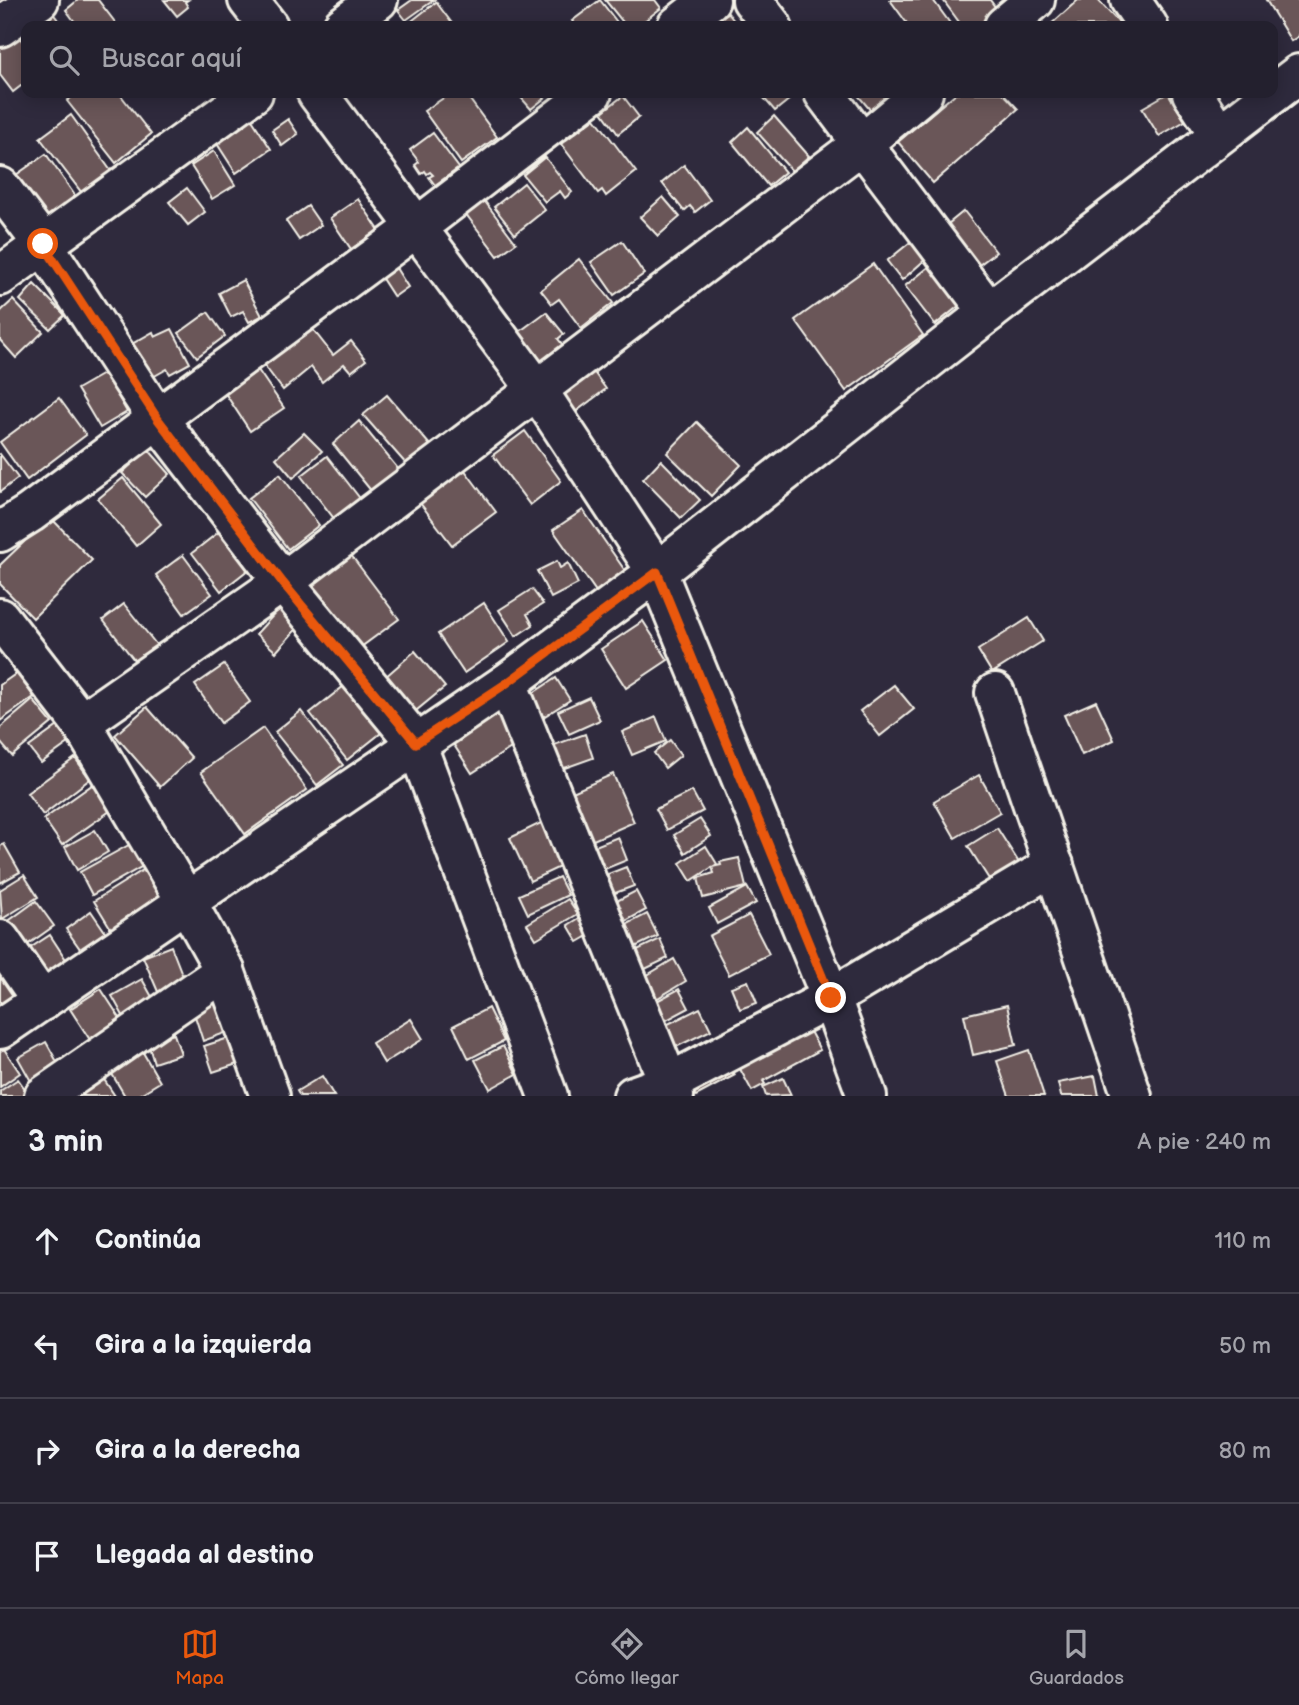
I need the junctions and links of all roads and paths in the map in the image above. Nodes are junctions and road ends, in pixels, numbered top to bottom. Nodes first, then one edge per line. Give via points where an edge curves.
1 (39, 0) edge
2 (248, 0) edge
3 (378, 0) edge
4 (710, 0) edge
5 (752, 0) edge
6 (1035, 0) edge
7 (1130, 0) edge
8 (264, 21) edge
9 (350, 21) edge
10 (683, 21) edge
11 (768, 21) edge
12 (1010, 21) edge
13 (1145, 21) edge
14 (0, 27) edge
15 (1299, 74) edge
16 (1278, 90) edge
17 (246, 98) edge
18 (321, 98) edge
19 (585, 98) edge
20 (828, 98) edge
21 (917, 98) edge
22 (1195, 98) edge
23 (1267, 98) edge
24 (1219, 134) junction
25 (863, 143) junction
26 (0, 187) edge
27 (417, 227) junction
28 (43, 244) junction
29 (0, 276) edge
30 (989, 312) junction
31 (538, 391) junction
32 (157, 418) junction
33 (0, 532) edge
34 (657, 572) junction
35 (283, 583) junction
36 (0, 618) edge
37 (507, 683) junction
38 (995, 693) dead end
39 (81, 723) junction
40 (416, 743) junction
41 (1054, 865) junction
42 (186, 901) junction
43 (0, 940) edge
44 (225, 971) junction
45 (831, 998) junction
46 (42, 1001) junction
47 (0, 1029) edge
48 (671, 1090) edge
49 (44, 1096) edge
50 (270, 1096) edge
51 (548, 1096) edge
52 (634, 1096) edge
53 (867, 1096) edge
54 (1132, 1096) edge

1 - 14 street
2 - 8 street
3 - 9 street
4 - 10 street
5 - 11 street
6 - 12 street
7 - 13 street
15 - 16 street
17 - 28 street
18 - 27 street
19 - 27 street
20 - 25 street
21 - 25 street
22 - 24 street
23 - 24 street
24 - 30 street
25 - 30 street
25 - 31 street
26 - 28 street
27 - 31 street
27 - 32 street
28 - 29 street
28 - 32 street
30 - 34 street
31 - 34 street
31 - 35 street
32 - 33 street
32 - 35 street
34 - 37 street
34 - 45 street
35 - 39 street
35 - 40 street
36 - 39 street
37 - 40 street
37 - 48 street
38 - 41 street
39 - 42 street
40 - 42 street
40 - 51 street
41 - 45 street
41 - 54 street
42 - 44 street
42 - 46 street
43 - 46 street
44 - 49 street
44 - 50 street
45 - 48 street
45 - 53 street
46 - 47 street
48 - 52 street

